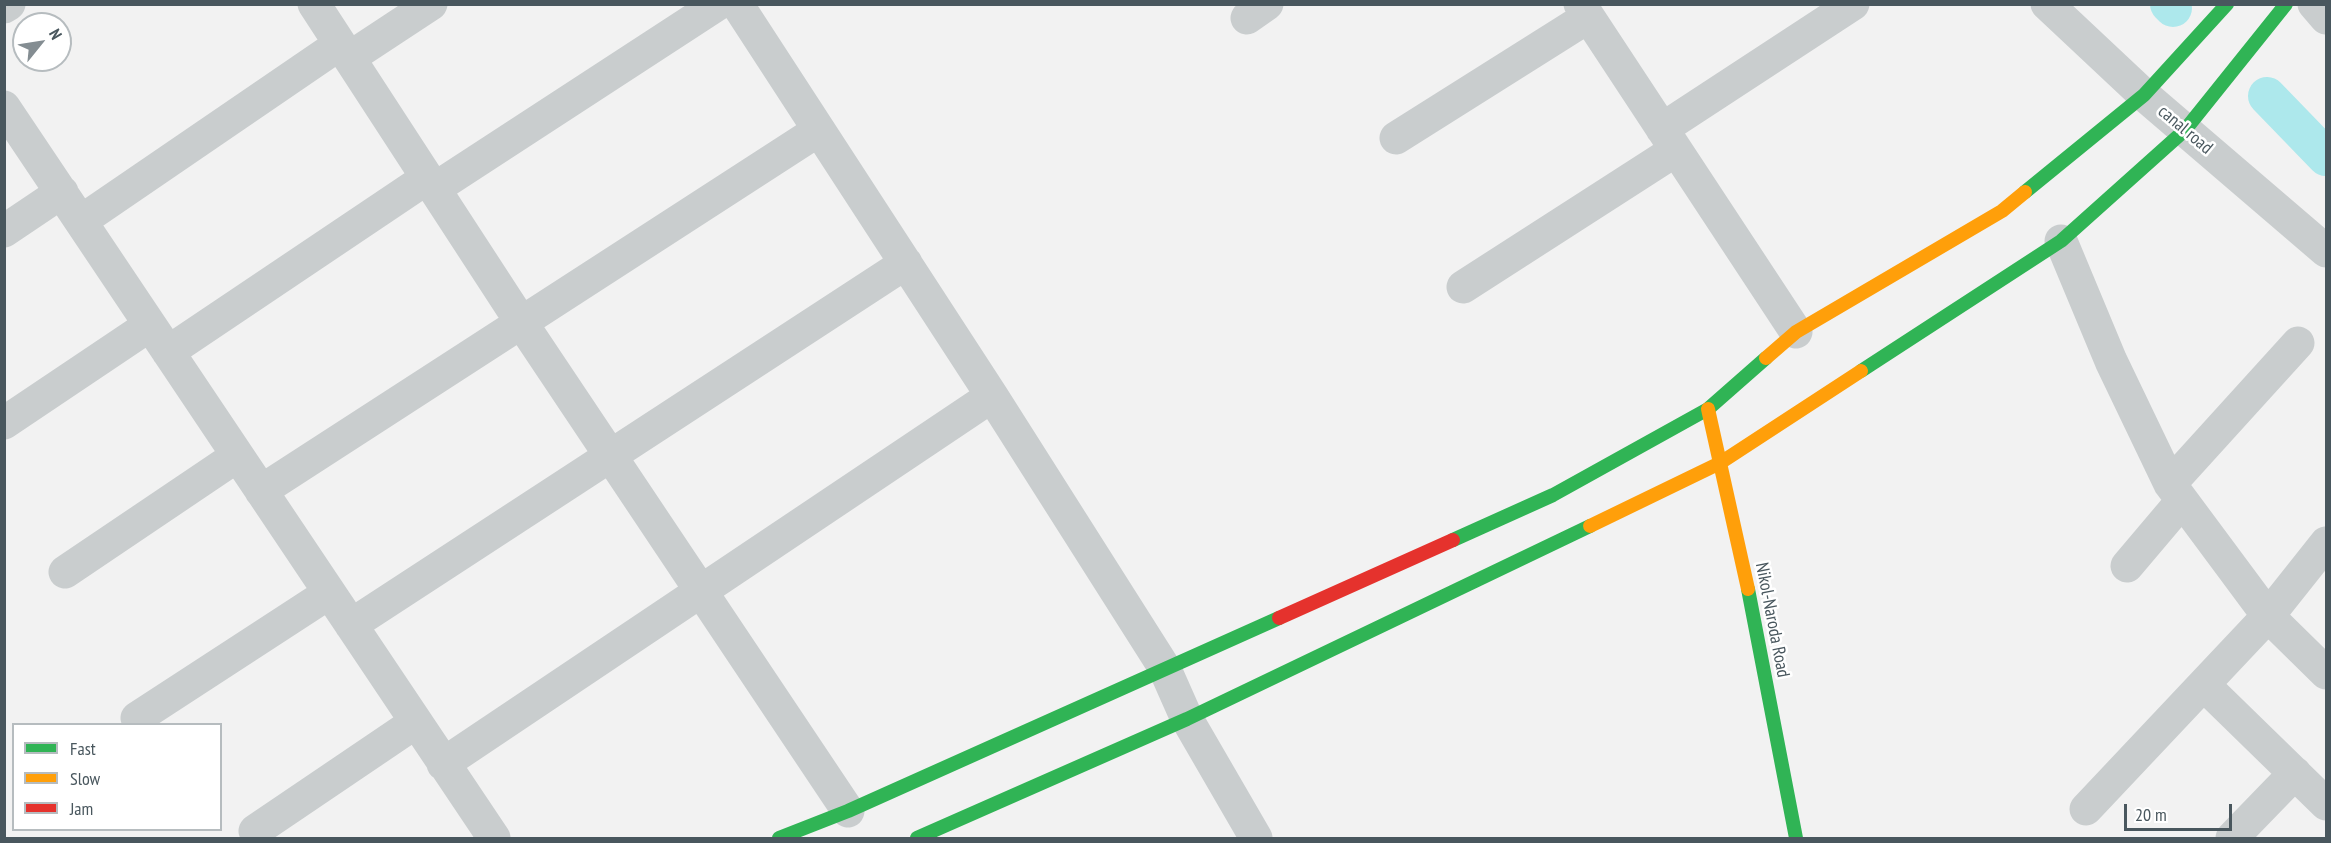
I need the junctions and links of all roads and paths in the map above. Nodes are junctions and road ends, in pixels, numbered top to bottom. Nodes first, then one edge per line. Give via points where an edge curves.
1 (9, 4) edge
2 (314, 4) edge
3 (431, 4) edge
4 (718, 4) edge
5 (737, 4) edge
6 (1853, 4) edge
7 (2048, 4) edge
8 (2227, 4) edge
9 (2286, 4) edge
10 (2314, 4) edge
11 (4, 7) edge
12 (1584, 11) edge
13 (2326, 18) edge
14 (345, 51) junction
15 (2144, 95) junction
16 (4, 107) edge
17 (819, 130) junction
18 (2185, 130) junction
19 (1396, 138) dead end
20 (1669, 140) junction
21 (430, 184) junction
22 (62, 192) junction
23 (81, 220) junction
24 (4, 231) edge
25 (2061, 241) junction
26 (2326, 251) edge
27 (906, 263) junction
28 (1463, 287) dead end
29 (521, 322) junction
30 (150, 325) junction
31 (1797, 332) junction
32 (2298, 343) dead end
33 (168, 352) junction
34 (992, 396) junction
35 (1708, 409) junction
36 (4, 423) edge
37 (237, 456) junction
38 (610, 457) junction
39 (1720, 463) junction
40 (261, 491) junction
41 (2176, 493) junction
42 (2326, 543) edge
43 (2127, 566) dead end
44 (65, 572) dead end
45 (701, 590) junction
46 (329, 592) junction
47 (2268, 616) junction
48 (351, 625) junction
49 (1164, 667) junction
50 (2326, 673) edge
51 (2204, 685) junction
52 (137, 718) dead end
53 (1186, 718) junction
54 (416, 722) junction
55 (444, 764) junction
56 (2295, 773) junction
57 (2326, 804) edge
58 (2086, 809) dead end
59 (848, 811) junction
60 (255, 831) dead end
61 (494, 838) edge
62 (779, 838) edge
63 (917, 838) edge
64 (1256, 838) edge
65 (1796, 838) edge
66 (2232, 838) edge

1 - 11 street
2 - 14 street
3 - 14 street
4 - 21 street
5 - 17 street
6 - 20 street
7 - 15 street, canal road
8 - 15 street
9 - 18 street
10 - 13 street
12 - 19 street
12 - 20 street
14 - 21 street
14 - 23 street
15 - 18 street, canal road
15 - 31 street via 2002,211
16 - 22 street
17 - 27 street
17 - 29 street
18 - 25 street
18 - 26 street, canal road
20 - 28 street
20 - 31 street
21 - 29 street
21 - 33 street
22 - 23 street
22 - 24 street
23 - 30 street
25 - 39 street
25 - 41 street via 2111,361
27 - 34 street
27 - 38 street
29 - 38 street
29 - 40 street
30 - 33 street
30 - 36 street
31 - 35 street
32 - 41 street
33 - 37 street
34 - 45 street
34 - 49 street
35 - 39 street, Nikol-Naroda Road
35 - 49 street via 1553,495
37 - 40 street
37 - 44 street
38 - 45 street
38 - 48 street
39 - 53 street
39 - 65 street, Nikol-Naroda Road
40 - 46 street
41 - 43 street
41 - 47 street
42 - 47 street
45 - 55 street
45 - 59 street
46 - 48 street
46 - 52 street
47 - 50 street
47 - 51 street
48 - 54 street
49 - 53 street
49 - 59 street
51 - 56 street
51 - 58 street
53 - 63 street
53 - 64 street
54 - 55 street
54 - 60 street
55 - 61 street
56 - 57 street
56 - 66 street
59 - 62 street

